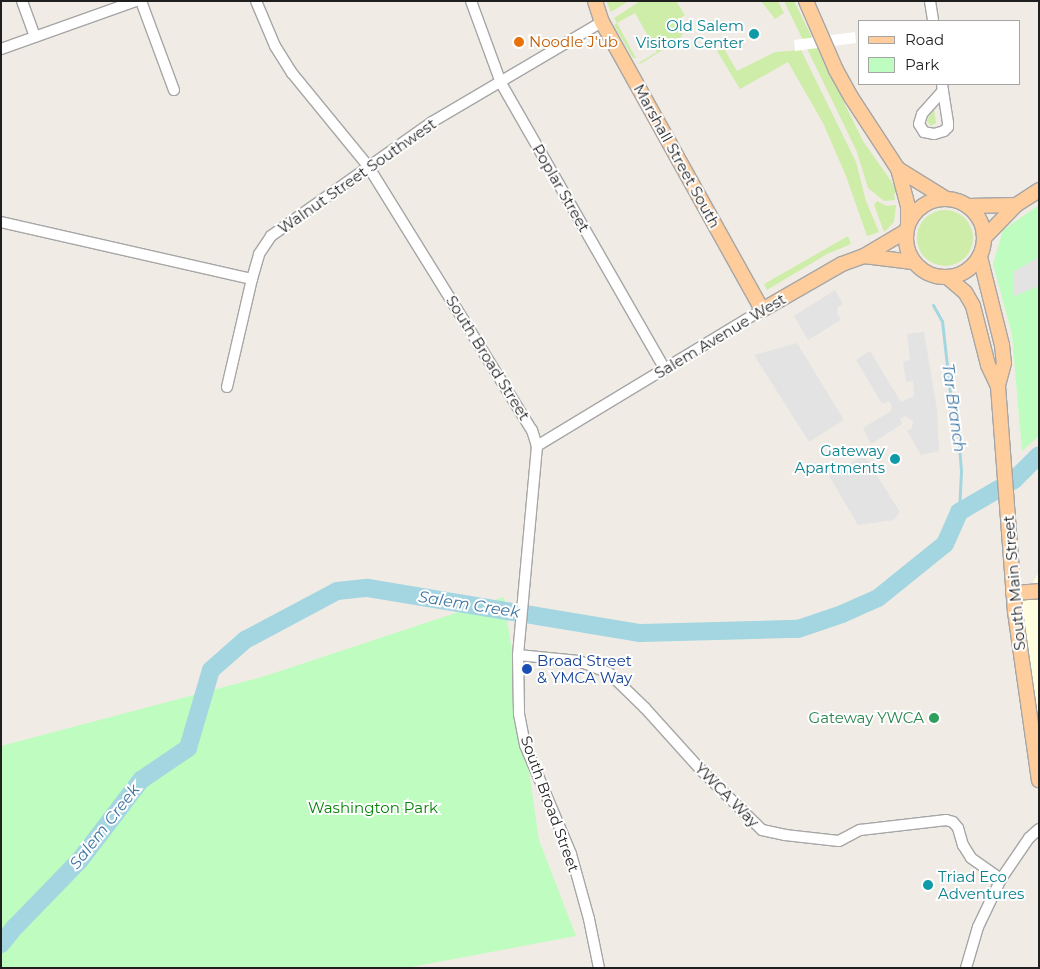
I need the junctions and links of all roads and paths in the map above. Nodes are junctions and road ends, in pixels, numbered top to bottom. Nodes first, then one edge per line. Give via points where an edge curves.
1 (22, 1) edge
2 (136, 1) edge
3 (141, 1) edge
4 (256, 1) edge
5 (471, 1) edge
6 (595, 1) edge
7 (806, 1) edge
8 (934, 2) edge
9 (933, 20) edge
10 (602, 22) junction
11 (35, 37) junction
12 (1, 49) edge
13 (501, 83) junction
14 (174, 90) dead end
15 (368, 166) junction
16 (898, 168) junction
17 (1039, 190) edge
18 (945, 198) junction
19 (1016, 205) junction
20 (968, 206) junction
21 (1, 222) edge
22 (907, 227) junction
23 (985, 237) junction
24 (864, 256) junction
25 (980, 256) junction
26 (913, 262) junction
27 (947, 277) junction
28 (252, 279) junction
29 (762, 310) junction
30 (665, 369) junction
31 (998, 386) junction
32 (227, 388) dead end
33 (537, 446) junction
34 (1039, 591) edge
35 (1013, 593) junction
36 (518, 655) junction
37 (1039, 780) edge
38 (1039, 829) edge
39 (1001, 879) junction
40 (598, 968) edge
41 (966, 968) edge

1 - 11 street
2 - 11 street
3 - 14 street
4 - 15 street, South Broad Street via 292,73
5 - 13 street, Poplar Street
6 - 10 main road, Marshall Street South
7 - 16 main road via 850,97
8 - 9 street
10 - 13 street, Walnut Street Southwest
10 - 29 main road, Marshall Street South
11 - 12 street
13 - 15 street, Walnut Street Southwest via 432,122
13 - 30 street, Poplar Street
15 - 28 street, Walnut Street Southwest via 270,236 259,254
15 - 33 street, South Broad Street via 523,413
16 - 18 main road
16 - 22 main road via 908,206
17 - 19 main road
18 - 20 main road
18 - 22 main road via 923,205 914,213
19 - 20 main road
19 - 23 main road
20 - 23 main road via 977,214
21 - 28 street
22 - 24 main road, Salem Avenue West
22 - 26 main road via 908,252
23 - 25 main road
24 - 26 main road
24 - 29 main road, Salem Avenue West via 842,264
25 - 27 main road via 966,271
25 - 31 main road, South Main Street via 1002,345 1004,362
26 - 27 main road via 934,276
27 - 31 main road, South Main Street via 965,292 974,306 988,365
28 - 32 street, Walnut Street Southwest
29 - 30 street, Salem Avenue West
30 - 33 street, Salem Avenue West
31 - 35 main road, South Main Street
33 - 36 street, South Broad Street
34 - 35 main road
35 - 37 main road, South Main Street
36 - 39 street, YWCA Way via 579,661 609,673 762,830 839,841 860,830 946,820 958,828 971,858
36 - 40 street, South Broad Street via 519,714 525,745 570,854 591,926
38 - 39 street via 1029,838
39 - 41 street via 978,928

